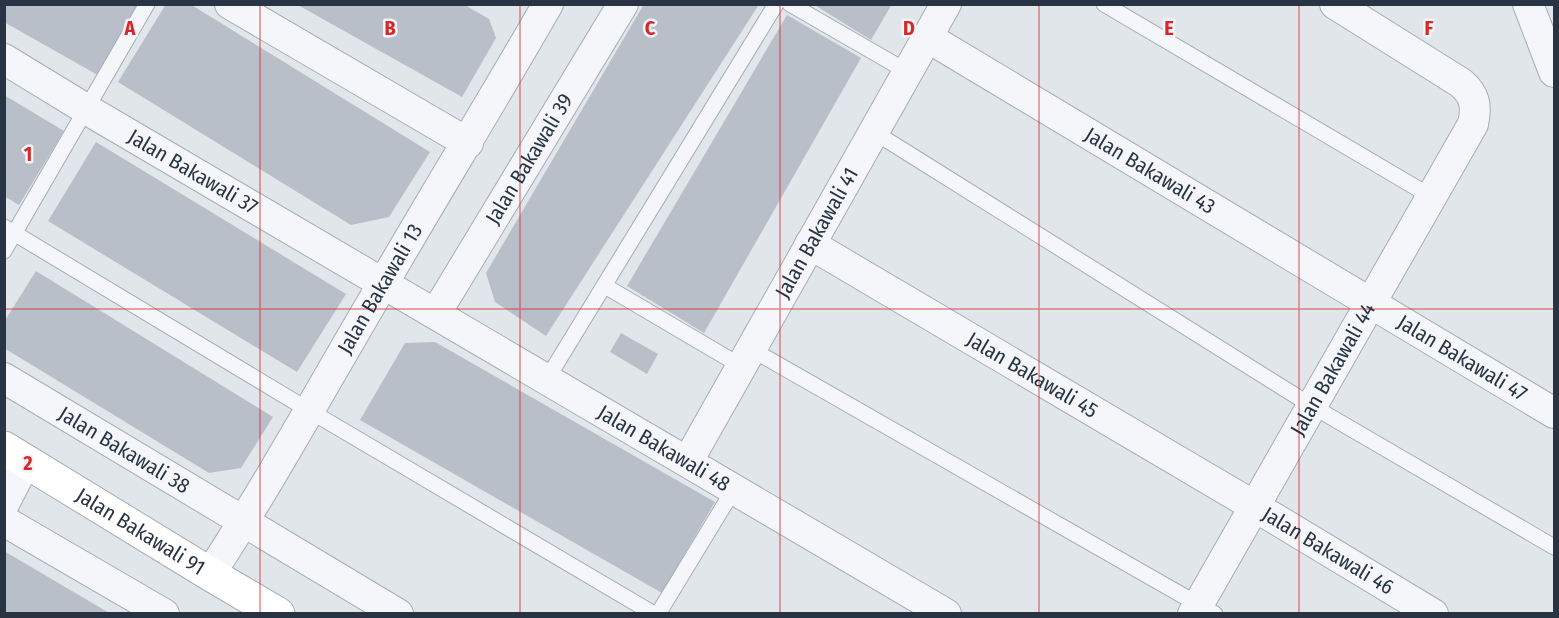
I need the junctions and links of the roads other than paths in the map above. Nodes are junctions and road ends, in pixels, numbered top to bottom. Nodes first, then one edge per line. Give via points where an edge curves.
1 (147, 4) edge
2 (230, 4) edge
3 (548, 4) edge
4 (623, 4) edge
5 (776, 4) edge
6 (790, 4) edge
7 (946, 4) edge
8 (1104, 4) edge
9 (1335, 4) edge
10 (1528, 4) edge
11 (927, 37) junction
12 (4, 59) edge
13 (908, 72) junction
14 (1554, 72) edge
15 (86, 109) junction
16 (874, 132) junction
17 (468, 143) junction
18 (1432, 197) junction
19 (10, 230) edge
20 (810, 244) junction
21 (4, 251) edge
22 (384, 282) junction
23 (605, 286) junction
24 (1371, 302) junction
25 (436, 313) junction
26 (746, 358) junction
27 (4, 378) edge
28 (548, 379) junction
29 (1312, 406) junction
30 (310, 411) junction
31 (1554, 413) edge
32 (15, 454) edge
33 (688, 461) junction
34 (734, 489) junction
35 (4, 504) edge
36 (1254, 506) junction
37 (4, 520) edge
38 (243, 522) junction
39 (1554, 547) edge
40 (210, 574) junction
41 (1202, 610) edge
42 (164, 614) edge
43 (278, 614) edge
44 (398, 614) edge
45 (656, 614) edge
46 (946, 614) edge
47 (1432, 614) edge

1 - 15 lane
2 - 17 street
3 - 17 street, Jalan Bakawali 13
4 - 25 street, Jalan Bakawali 39
5 - 23 lane
6 - 13 lane
7 - 11 street, Jalan Bakawali 41
8 - 18 lane
9 - 18 street, Jalan Bakawali 44 via 1470,90 1475,101 1473,124
10 - 14 street
11 - 13 street, Jalan Bakawali 41
11 - 24 street, Jalan Bakawali 43
12 - 15 street, Jalan Bakawali 37
13 - 16 street, Jalan Bakawali 41
15 - 19 lane
15 - 22 street, Jalan Bakawali 37
16 - 20 street, Jalan Bakawali 41
16 - 29 lane
17 - 22 street, Jalan Bakawali 13
18 - 24 street, Jalan Bakawali 44
19 - 21 lane
19 - 30 lane
20 - 26 street, Jalan Bakawali 41
20 - 36 street, Jalan Bakawali 45
22 - 25 street, Jalan Bakawali 48
22 - 30 street, Jalan Bakawali 13
23 - 26 lane
23 - 28 lane
24 - 29 street, Jalan Bakawali 44
24 - 31 street, Jalan Bakawali 47
25 - 28 street, Jalan Bakawali 48
26 - 33 street, Jalan Bakawali 41
26 - 41 lane
27 - 38 street, Jalan Bakawali 38
28 - 33 street, Jalan Bakawali 48
29 - 36 street, Jalan Bakawali 44
29 - 39 lane
30 - 38 street, Jalan Bakawali 13
30 - 45 lane
32 - 35 street
32 - 40 main road, Jalan Bakawali 91
33 - 34 street, Jalan Bakawali 48
34 - 45 lane
34 - 46 street, Jalan Bakawali 48
36 - 41 street, Jalan Bakawali 44
36 - 47 street, Jalan Bakawali 46
37 - 42 street
38 - 40 street, Jalan Bakawali 13
38 - 44 street, Jalan Bakawali 38
40 - 43 main road, Jalan Bakawali 91

